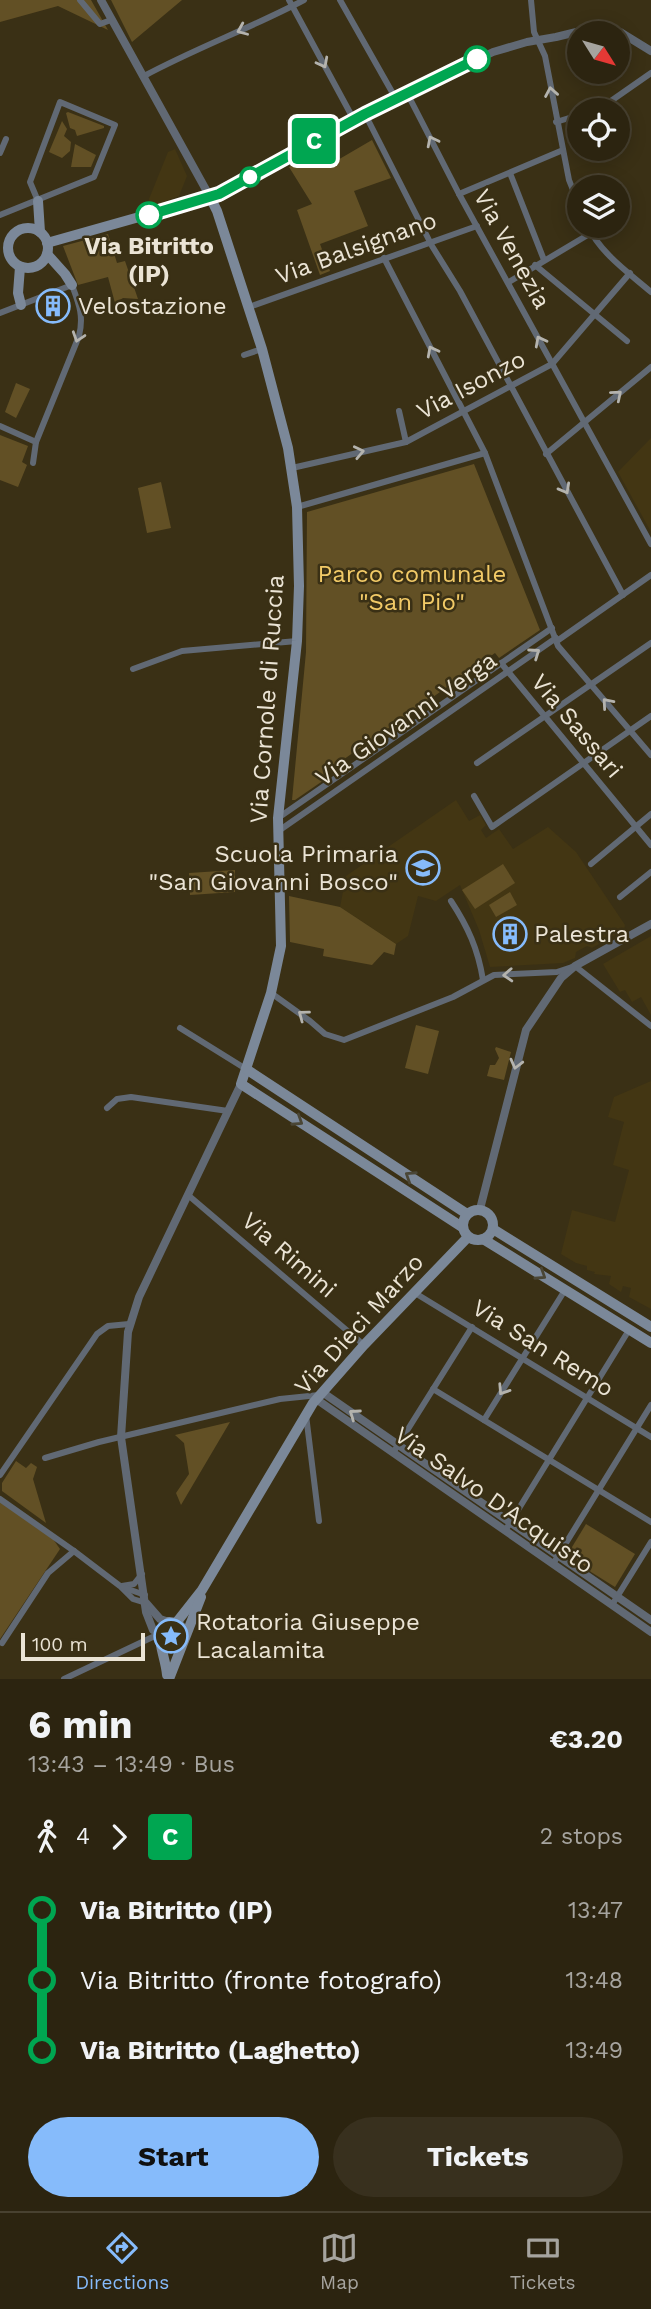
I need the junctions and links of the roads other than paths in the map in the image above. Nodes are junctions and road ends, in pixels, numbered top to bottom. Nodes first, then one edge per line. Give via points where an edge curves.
1 (80, 0) edge
2 (101, 0) edge
3 (304, 0) edge
4 (340, 0) edge
5 (531, 0) edge
6 (291, 3) edge
7 (111, 20) junction
8 (539, 40) junction
9 (651, 51) edge
10 (651, 73) edge
11 (144, 76) junction
12 (407, 93) junction
13 (615, 98) edge
14 (396, 99) junction
15 (365, 114) junction
16 (567, 119) edge
17 (354, 120) junction
18 (556, 122) junction
19 (6, 139) dead end
20 (563, 150) junction
21 (0, 153) edge
22 (510, 173) junction
23 (568, 175) edge
24 (459, 194) junction
25 (210, 197) junction
26 (38, 201) junction
27 (0, 215) edge
28 (477, 226) junction
29 (40, 232) junction
30 (576, 238) edge
31 (596, 238) edge
32 (4, 241) edge
33 (429, 242) junction
34 (47, 243) junction
35 (47, 254) junction
36 (384, 258) junction
37 (5, 260) edge
38 (544, 260) junction
39 (536, 265) junction
40 (20, 267) junction
41 (630, 273) junction
42 (509, 282) junction
43 (72, 285) junction
44 (651, 292) edge
45 (21, 305) junction
46 (249, 307) junction
47 (0, 313) edge
48 (594, 315) junction
49 (627, 341) dead end
50 (262, 349) junction
51 (244, 355) dead end
52 (552, 364) junction
53 (651, 367) edge
54 (509, 386) junction
55 (399, 411) dead end
56 (463, 411) junction
57 (584, 422) junction
58 (0, 426) edge
59 (36, 442) junction
60 (406, 442) junction
61 (485, 453) junction
62 (546, 454) junction
63 (33, 463) dead end
64 (292, 468) junction
65 (297, 507) junction
66 (651, 544) edge
67 (651, 575) edge
68 (623, 595) junction
69 (552, 628) junction
70 (556, 640) junction
71 (297, 641) junction
72 (651, 643) edge
73 (500, 663) junction
74 (133, 669) dead end
75 (507, 672) junction
76 (591, 685) junction
77 (651, 716) edge
78 (544, 717) junction
79 (630, 730) junction
80 (651, 755) edge
81 (477, 763) dead end
82 (583, 763) junction
83 (474, 796) dead end
84 (651, 814) edge
85 (278, 818) junction
86 (636, 827) junction
87 (277, 832) junction
88 (651, 845) edge
89 (591, 864) dead end
90 (651, 872) edge
91 (620, 897) dead end
92 (451, 901) dead end
93 (651, 924) edge
94 (575, 966) junction
95 (483, 980) junction
96 (271, 993) junction
97 (651, 1026) edge
98 (180, 1028) dead end
99 (246, 1069) junction
100 (241, 1084) junction
101 (107, 1108) dead end
102 (228, 1111) junction
103 (188, 1195) junction
104 (480, 1209) junction
105 (467, 1214) junction
106 (493, 1229) junction
107 (465, 1232) junction
108 (483, 1239) junction
109 (565, 1290) junction
110 (415, 1293) junction
111 (129, 1324) junction
112 (472, 1326) junction
113 (651, 1327) edge
114 (629, 1330) junction
115 (651, 1343) edge
116 (364, 1345) junction
117 (524, 1358) junction
118 (433, 1389) junction
119 (319, 1395) junction
120 (587, 1398) junction
121 (651, 1405) edge
122 (306, 1413) junction
123 (484, 1420) junction
124 (636, 1428) junction
125 (121, 1437) junction
126 (651, 1437) edge
127 (396, 1449) junction
128 (45, 1458) dead end
129 (549, 1460) junction
130 (0, 1475) edge
131 (598, 1490) junction
132 (0, 1499) edge
133 (318, 1521) dead end
134 (651, 1522) edge
135 (508, 1527) junction
136 (651, 1542) edge
137 (75, 1551) junction
138 (555, 1560) junction
139 (142, 1574) junction
140 (120, 1586) junction
141 (202, 1590) junction
142 (145, 1599) junction
143 (615, 1601) junction
144 (651, 1620) edge
145 (173, 1623) junction
146 (651, 1632) edge
147 (160, 1639) junction
148 (183, 1640) junction
149 (2, 1643) dead end
150 (64, 1679) edge
151 (168, 1679) edge

1 - 7 street via 100,24
2 - 7 street
3 - 6 street
4 - 14 street
5 - 8 street
6 -> 11 street via 270,18
6 -> 17 street
7 - 11 street
8 - 9 street via 604,26
8 - 12 street via 481,57
18 -> 8 street
10 - 13 street
11 - 25 street
12 - 14 street
24 -> 12 street, Via Venezia
14 - 15 street
15 - 17 street
15 - 33 street
16 - 18 street
17 - 25 street
18 - 20 street
19 - 21 street
20 - 22 street
20 - 23 street
22 - 24 street
22 - 38 street
24 - 28 street, Via Venezia
25 - 34 main road
25 - 46 main road, Via Cornole di Ruccia
26 - 26 street via 30,182 60,102 115,125 94,177
26 - 27 street
26 - 29 main road
28 - 33 street, Via Balsignano
28 - 42 street, Via Venezia
29 - 32 main road via 20,229
29 - 34 main road
30 - 38 street
31 - 41 street
32 - 37 main road
33 - 36 street, Via Balsignano
33 - 54 street
34 - 35 main road
35 - 40 main road via 39,265
35 - 43 main road
36 - 46 street, Via Balsignano
56 -> 36 street
37 - 40 main road
38 - 39 street
39 - 42 street
39 - 48 street
40 - 45 main road
41 - 44 street
41 - 48 street, Via Isonzo
52 -> 42 street, Via Venezia
43 - 45 street
43 -> 59 street via 82,321 79,336
45 - 47 street
46 - 50 main road, Via Cornole di Ruccia
48 - 49 street
48 - 52 street, Via Isonzo
50 - 51 street
50 - 64 main road, Via Cornole di Ruccia
52 - 54 street, Via Isonzo
52 - 57 street, Via Venezia
57 -> 53 street
54 - 56 street, Via Isonzo
54 - 62 street
55 - 60 street
56 - 60 street, Via Isonzo
56 - 61 street
57 - 62 street
57 - 66 street, Via Venezia
58 - 59 street
59 - 63 street
64 -> 60 street, Via Isonzo
61 - 65 street
61 - 69 street
62 -> 68 street
64 - 65 main road, Via Cornole di Ruccia
65 - 71 main road, Via Cornole di Ruccia
67 - 68 street, Via Giovanni Verga
68 - 70 street, Via Giovanni Verga
69 - 70 street
69 - 73 street, Via Giovanni Verga
75 -> 70 street, Via Giovanni Verga
70 - 76 street
71 - 74 street via 181,651
71 - 85 main road, Via Cornole di Ruccia
72 - 76 street
73 - 75 street, Via Sassari
73 - 85 street, Via Giovanni Verga
75 - 78 street, Via Sassari
75 - 87 street, Via Giovanni Verga
76 - 78 street
79 -> 76 street
77 - 79 street
78 - 81 street
78 - 82 street, Via Sassari
79 - 80 street
79 - 82 street
82 - 83 street via 492,827
82 - 86 street, Via Sassari
84 - 86 street
85 - 87 main road, Via Cornole di Ruccia
86 - 88 street, Via Sassari
86 - 89 street
87 - 96 main road, Via Cornole di Ruccia via 281,946
90 - 91 street
92 - 95 street via 471,932
93 - 94 street
94 -> 95 street
94 - 97 street
94 -> 104 street via 561,978 526,1030
95 -> 96 street via 453,997 344,1040 325,1034
96 - 99 main road, Via Cornole di Ruccia
98 - 99 street
99 - 100 main road, Via Cornole di Ruccia
105 -> 99 main road
100 - 102 street, Via Cornole di Ruccia
100 -> 107 main road
101 - 102 street via 117,1099 131,1097
102 - 103 street, Via Cornole di Ruccia
103 - 111 street, Via Cornole di Ruccia
103 - 116 street, Via Rimini
104 - 105 main road
104 - 106 main road via 491,1217
105 - 107 main road
106 - 108 main road
106 - 113 main road
107 - 108 main road via 474,1240
107 - 110 main road, Via Dieci Marzo
108 -> 109 main road
109 - 114 main road
109 - 117 street
110 - 112 street, Via San Remo
110 - 116 main road, Via Dieci Marzo
111 - 125 street, Via Cornole di Ruccia
111 - 130 street via 108,1326 97,1334
112 - 117 street, Via San Remo
112 - 118 street
114 - 115 main road
114 - 120 street
116 - 119 main road, Via Dieci Marzo
117 - 120 street, Via San Remo
117 -> 123 street
118 - 123 street
118 - 127 street
119 - 122 main road, Via Dieci Marzo
119 - 125 street via 280,1399
119 - 127 street, Via Salvo D'Acquisto
120 - 124 street, Via San Remo
120 - 129 street
121 - 124 street
122 - 133 street
122 - 141 main road, Via Dieci Marzo
123 - 129 street
124 - 126 street, Via San Remo
124 - 131 street
125 - 128 street
125 - 139 street, Via Cornole di Ruccia
127 - 135 street, Via Salvo D'Acquisto
129 - 131 street
129 - 135 street
131 - 134 street
131 - 138 street
132 - 137 street
135 - 138 street, Via Salvo D'Acquisto
136 - 143 street
137 - 140 street
137 - 149 street via 48,1573
138 - 143 street, Via Salvo D'Acquisto
139 - 140 street via 134,1584
139 - 142 street, Via Cornole di Ruccia
140 - 142 street via 133,1599
141 - 145 main road, Via Dieci Marzo
141 - 148 main road, Via Dieci Marzo
142 - 145 street via 160,1619
142 - 147 street, Via Cornole di Ruccia via 149,1622
143 - 144 street, Via Salvo D'Acquisto
143 - 146 street, Via Salvo D'Acquisto
145 - 147 main road via 162,1626
145 - 148 main road via 182,1628
147 - 148 main road via 169,1648
147 - 150 street
147 - 151 main road
148 - 151 main road, Via Dieci Marzo

